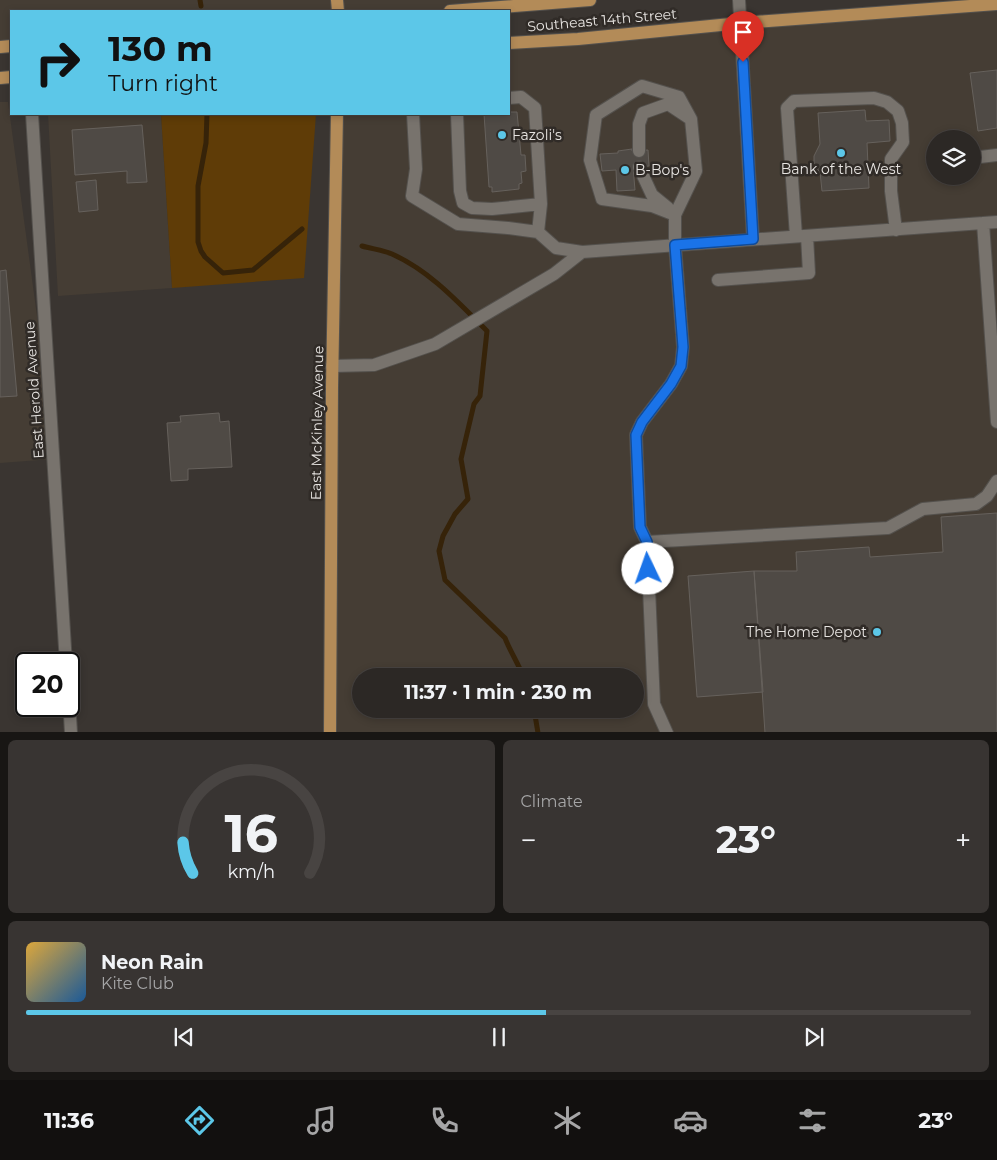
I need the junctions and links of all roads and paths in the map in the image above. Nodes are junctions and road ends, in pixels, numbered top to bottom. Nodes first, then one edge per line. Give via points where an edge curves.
1 (590, 0) edge
2 (739, 0) edge
3 (503, 3) edge
4 (997, 4) edge
5 (457, 10) edge
6 (741, 23) junction
7 (510, 43) edge
8 (510, 98) edge
9 (32, 115) edge
10 (337, 115) edge
11 (412, 115) edge
12 (457, 115) edge
13 (691, 119) junction
14 (639, 151) dead end
15 (997, 155) edge
16 (981, 157) edge
17 (639, 167) dead end
18 (541, 204) junction
19 (675, 215) junction
20 (997, 222) edge
21 (983, 223) junction
22 (896, 230) junction
23 (538, 232) junction
24 (802, 236) junction
25 (753, 239) junction
26 (675, 245) junction
27 (582, 252) junction
28 (718, 280) dead end
29 (332, 366) junction
30 (997, 422) edge
31 (997, 481) edge
32 (647, 542) junction
33 (65, 652) edge
34 (70, 717) edge
35 (71, 732) edge
36 (330, 732) edge
37 (667, 732) edge

1 - 3 main road, Southeast 14th Street
2 - 6 street
3 - 5 main road, Southeast 14th Street
4 - 6 main road, Southeast 14th Street
6 - 7 main road, Southeast 14th Street
6 - 25 street
8 - 18 street via 522,98 534,108
9 - 33 street, East Herold Avenue
10 - 29 main road, East McKinley Avenue
11 - 23 street via 416,169 412,196 458,224
12 - 18 street via 463,202 472,208 492,209
13 - 14 street via 668,104 643,113 638,124
13 - 19 street via 696,171
13 - 19 street via 678,97 642,86 596,115 590,160 602,199 652,206
15 - 16 street
17 - 19 street via 652,195
18 - 23 street
19 - 26 street
20 - 21 street
21 - 22 street
21 - 30 street
22 - 24 street
22 - 24 street via 891,191 892,159 903,142 898,111 887,102 874,98 794,101 787,108
23 - 27 street via 556,248
24 - 25 street
24 - 28 street via 809,273
25 - 26 street
26 - 27 street
26 - 32 street via 683,347 681,366 636,435 640,527
27 - 29 street via 554,274 436,344 374,365
29 - 36 main road, East McKinley Avenue
31 - 32 street via 987,496 976,504 923,509 888,528
32 - 37 street via 654,704
34 - 35 street

